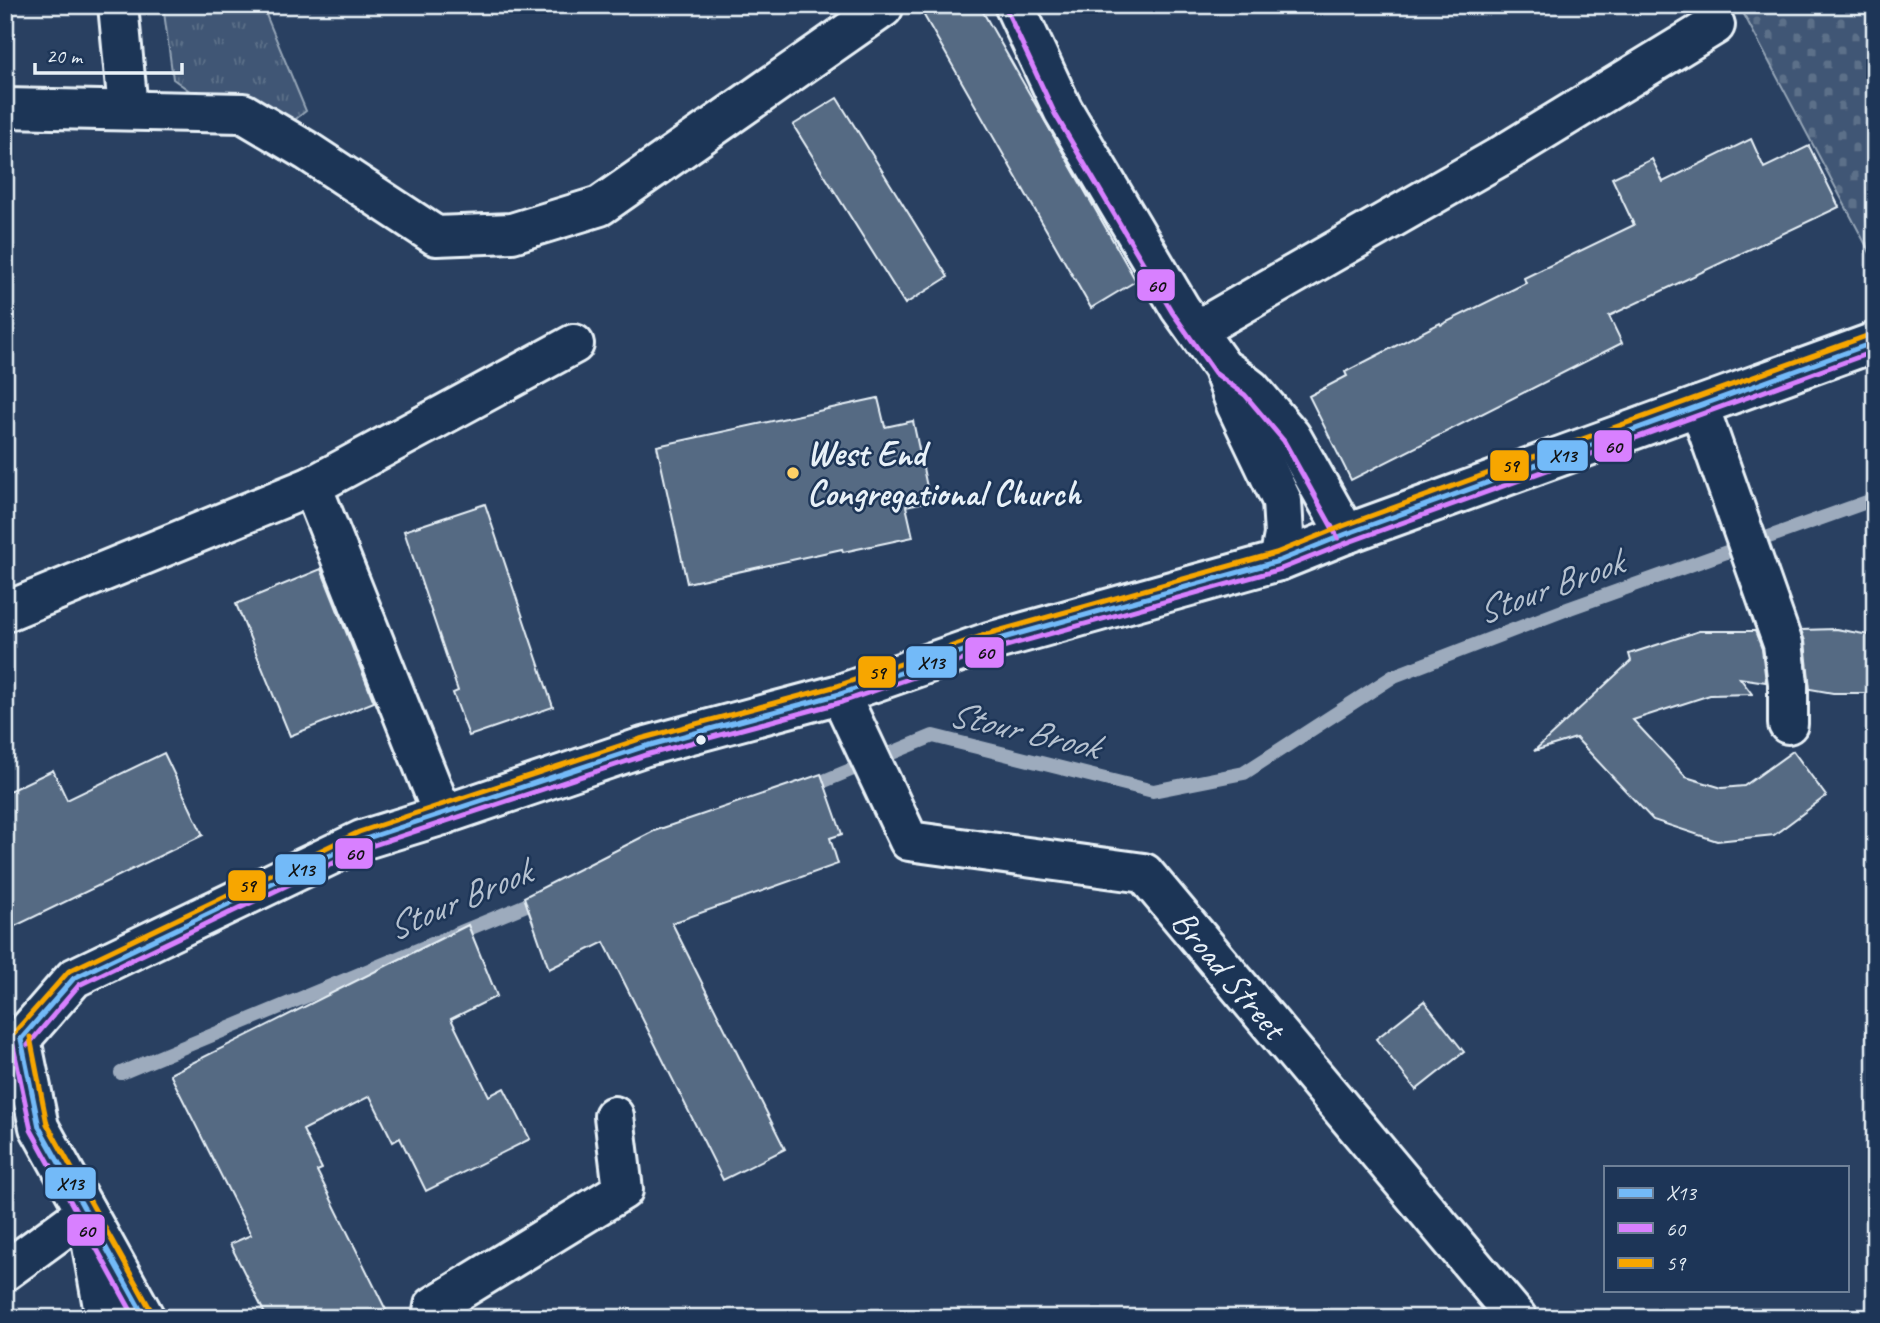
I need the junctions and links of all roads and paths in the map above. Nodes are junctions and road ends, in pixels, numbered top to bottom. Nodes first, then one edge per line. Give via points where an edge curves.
1 (118, 5) edge
2 (1014, 5) edge
3 (883, 8) dead end
4 (1715, 25) dead end
5 (5, 108) edge
6 (128, 109) junction
7 (1197, 330) junction
8 (1875, 342) edge
9 (574, 344) dead end
10 (1222, 367) junction
11 (1699, 406) junction
12 (312, 486) junction
13 (1346, 534) junction
14 (1279, 561) junction
15 (5, 612) edge
16 (839, 694) junction
17 (1788, 724) dead end
18 (443, 815) junction
19 (13, 1038) edge
20 (614, 1116) dead end
21 (86, 1212) junction
22 (5, 1271) edge
23 (105, 1318) edge
24 (145, 1318) edge
25 (432, 1318) edge
26 (1517, 1318) edge

1 - 6 street
2 - 7 street via 1063,110
3 - 6 street via 600,206 512,233 436,236 243,113
4 - 7 street via 1499,157
5 - 6 street
7 - 10 street
8 - 11 street
9 - 12 street
10 - 13 street via 1251,389 1291,436
10 - 14 street via 1282,501 1284,535
11 - 13 street
11 - 17 street via 1783,644
12 - 15 street
12 - 18 street
13 - 14 street
14 - 16 street via 989,642
16 - 18 street via 643,747
16 - 26 street, Broad Street via 909,841 1144,873
18 - 19 street via 362,840 74,978
19 - 21 street via 39,1127
20 - 25 street via 623,1190 434,1306
21 - 22 street
21 - 23 street
21 - 24 street

